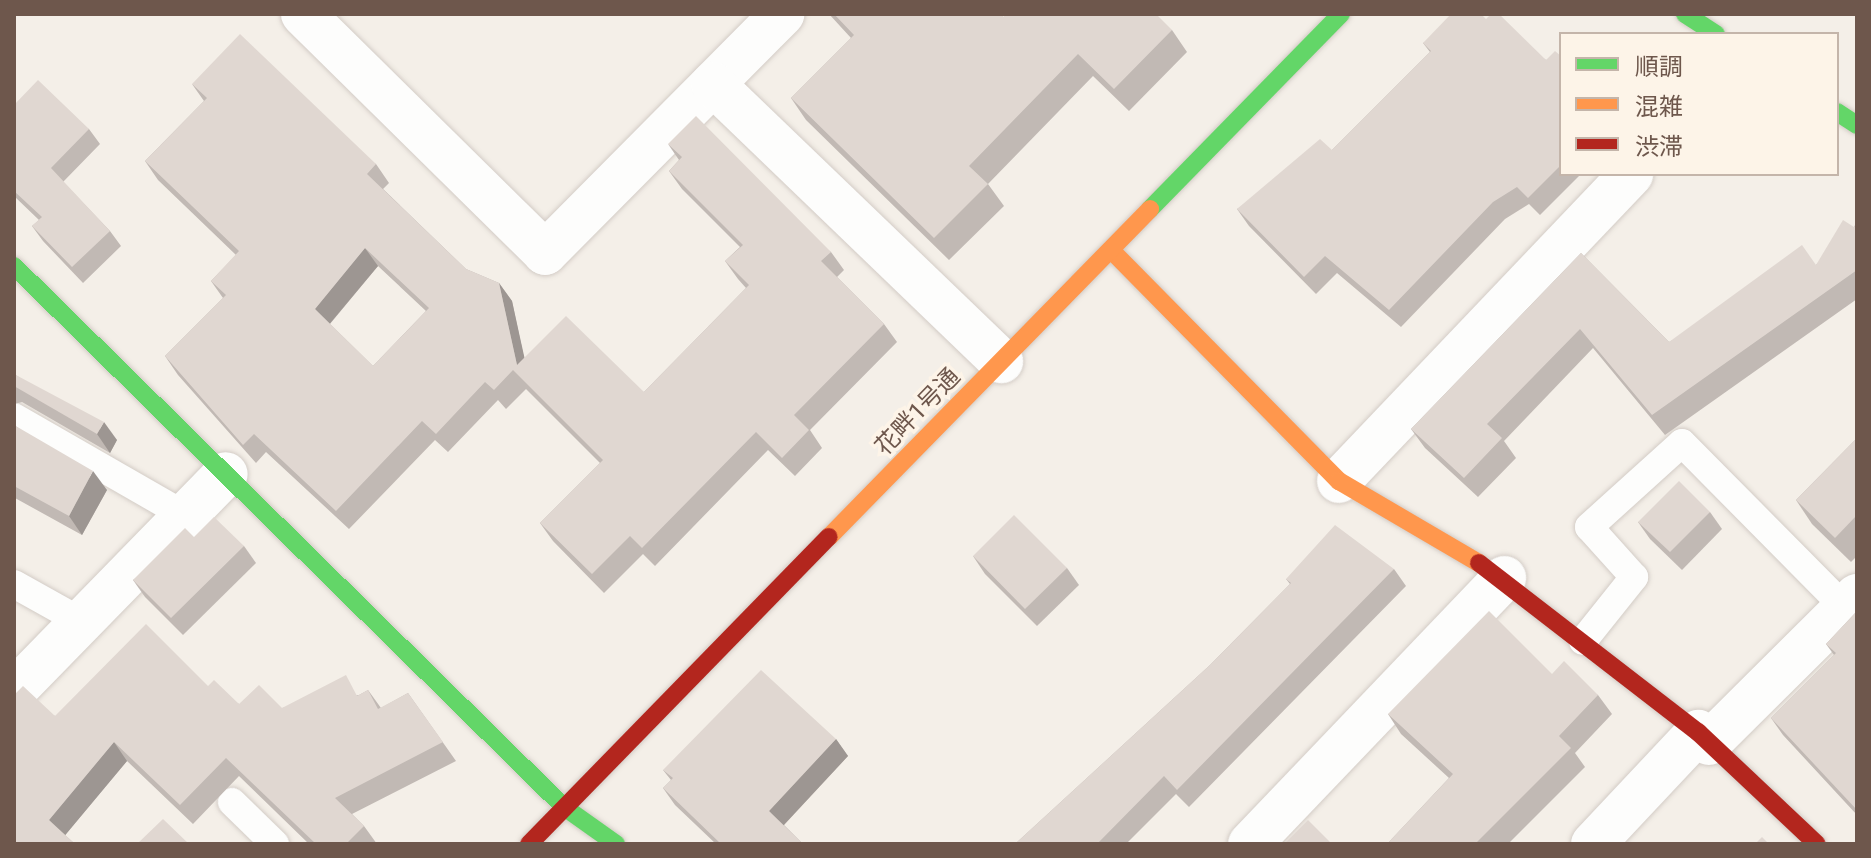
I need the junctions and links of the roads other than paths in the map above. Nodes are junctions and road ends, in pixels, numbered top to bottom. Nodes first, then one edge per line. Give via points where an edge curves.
1 (303, 14) edge
2 (782, 14) edge
3 (1341, 14) edge
4 (1685, 14) edge
5 (1713, 32) edge
6 (713, 84) junction
7 (1839, 113) edge
8 (1857, 125) edge
9 (1629, 176) edge
10 (1111, 250) junction
11 (14, 266) edge
12 (1001, 361) junction
13 (14, 417) edge
14 (226, 474) junction
15 (1339, 481) junction
16 (186, 516) junction
17 (1504, 578) junction
18 (14, 584) edge
19 (1851, 602) edge
20 (82, 622) junction
21 (1583, 641) junction
22 (14, 691) edge
23 (1703, 738) junction
24 (232, 802) dead end
25 (564, 807) junction
26 (275, 844) edge
27 (529, 844) edge
28 (616, 844) edge
29 (1250, 844) edge
30 (1593, 844) edge
31 (1817, 844) edge

1 - 6 street via 545,253
2 - 6 street
3 - 10 street, 花畔1号通
4 - 5 street
6 - 12 street
7 - 8 street
9 - 15 street
10 - 12 street, 花畔1号通
10 - 15 street
11 - 14 street
12 - 25 street, 花畔1号通
13 - 16 lane
14 - 16 street
14 - 25 street
15 - 17 street
16 - 20 street
17 - 21 street
17 - 29 street
18 - 20 lane
19 - 21 lane via 1682,443 1589,527 1634,577
19 - 23 street
20 - 22 street
21 - 23 street
23 - 30 street
23 - 31 street
24 - 26 lane
25 - 27 street, 花畔1号通
25 - 28 street

